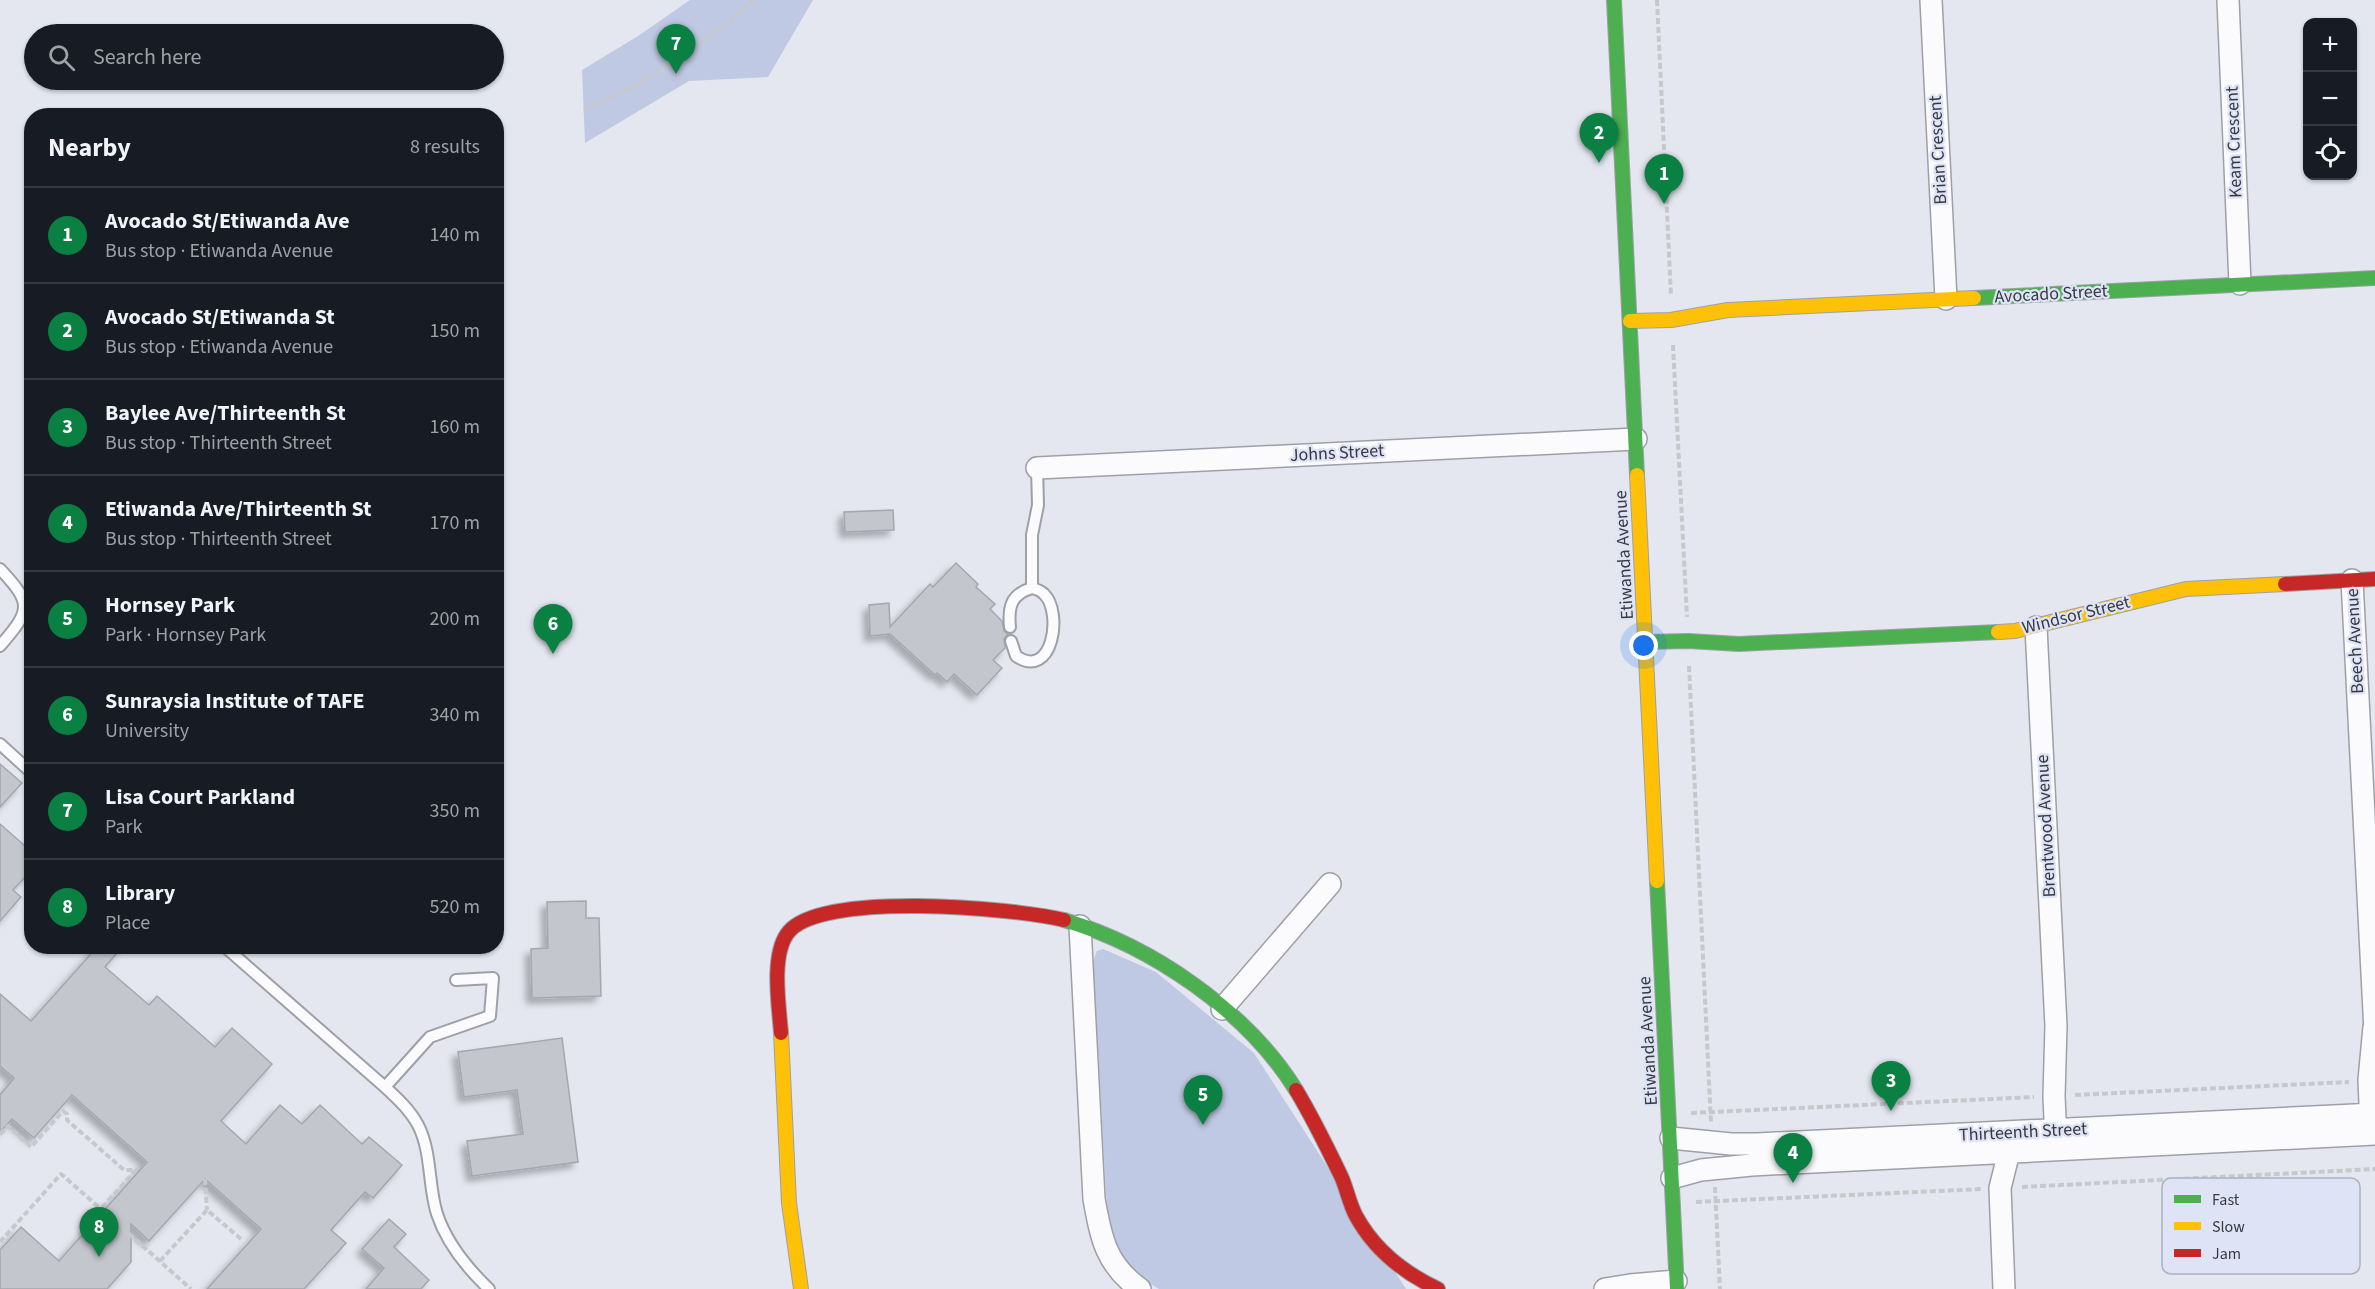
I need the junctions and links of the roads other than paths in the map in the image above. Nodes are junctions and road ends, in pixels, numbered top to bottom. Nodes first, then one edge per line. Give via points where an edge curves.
1 (1614, 0) edge
2 (1931, 0) edge
3 (2228, 0) edge
4 (2375, 278) edge
5 (2240, 284) junction
6 (1946, 299) junction
7 (1728, 310) joint
8 (1630, 314) junction
9 (1636, 439) junction
10 (1037, 468) joint
11 (0, 569) edge
12 (2375, 579) edge
13 (2352, 580) junction
14 (1032, 588) junction
15 (1010, 627) dead end
16 (2036, 627) junction
17 (1011, 640) dead end
18 (1739, 644) joint
19 (0, 646) edge
20 (1646, 649) junction
21 (0, 744) edge
22 (24, 766) edge
23 (1330, 884) dead end
24 (1080, 926) junction
25 (233, 954) edge
26 (456, 980) dead end
27 (1222, 1009) junction
28 (2375, 1029) edge
29 (385, 1087) junction
30 (2373, 1124) edge
31 (1671, 1138) junction
32 (2063, 1139) junction
33 (2009, 1142) junction
34 (1986, 1143) junction
35 (1672, 1178) junction
36 (2000, 1188) junction
37 (1677, 1285) edge
38 (489, 1289) edge
39 (801, 1289) edge
40 (1140, 1289) edge
41 (1438, 1289) edge
42 (1605, 1289) edge
43 (2004, 1289) edge

1 - 8 street, Etiwanda Avenue
2 - 6 street, Brian Crescent
3 - 5 street, Keam Crescent
4 - 5 street, Avocado Street
5 - 6 street, Avocado Street
6 - 7 street, Avocado Street
7 - 8 street, Avocado Street via 1671,306
8 - 9 street, Etiwanda Avenue
9 - 10 street, Johns Street
9 - 20 street, Etiwanda Avenue
10 - 14 lane
11 - 19 lane via 20,591 24,604 19,623
12 - 13 street, Windsor Street
13 - 16 street, Windsor Street via 2180,590
13 - 28 street, Beech Avenue
14 - 15 lane via 1011,602
14 - 17 lane via 1044,594 1051,606 1051,646 1043,657 1028,661 1016,656
16 - 18 street, Windsor Street
16 - 32 street, Brentwood Avenue
18 - 20 street, Windsor Street via 1689,654
20 - 31 street, Etiwanda Avenue
21 - 22 lane
23 - 27 street
24 - 27 street via 1153,959
24 - 39 street via 1048,917 961,907 815,914 791,929 778,966 790,1215
24 - 40 street via 1094,1199 1107,1253 1119,1271
25 - 29 lane
26 - 29 lane via 493,978 490,1016 430,1037
27 - 41 street via 1261,1046 1293,1086 1327,1145 1357,1217 1370,1237 1406,1271
28 - 30 street, Beech Avenue via 2369,1080
29 - 38 lane via 418,1125 445,1233 458,1255
30 - 32 street, Thirteenth Street
31 - 34 street, Thirteenth Street via 1757,1144
31 - 35 street, Etiwanda Avenue
32 - 33 street, Thirteenth Street
33 - 34 street, Thirteenth Street
33 - 36 street
34 - 35 street, Thirteenth Street via 1701,1170
34 - 36 street
35 - 37 street, Etiwanda Avenue
36 - 43 street
37 - 42 street

